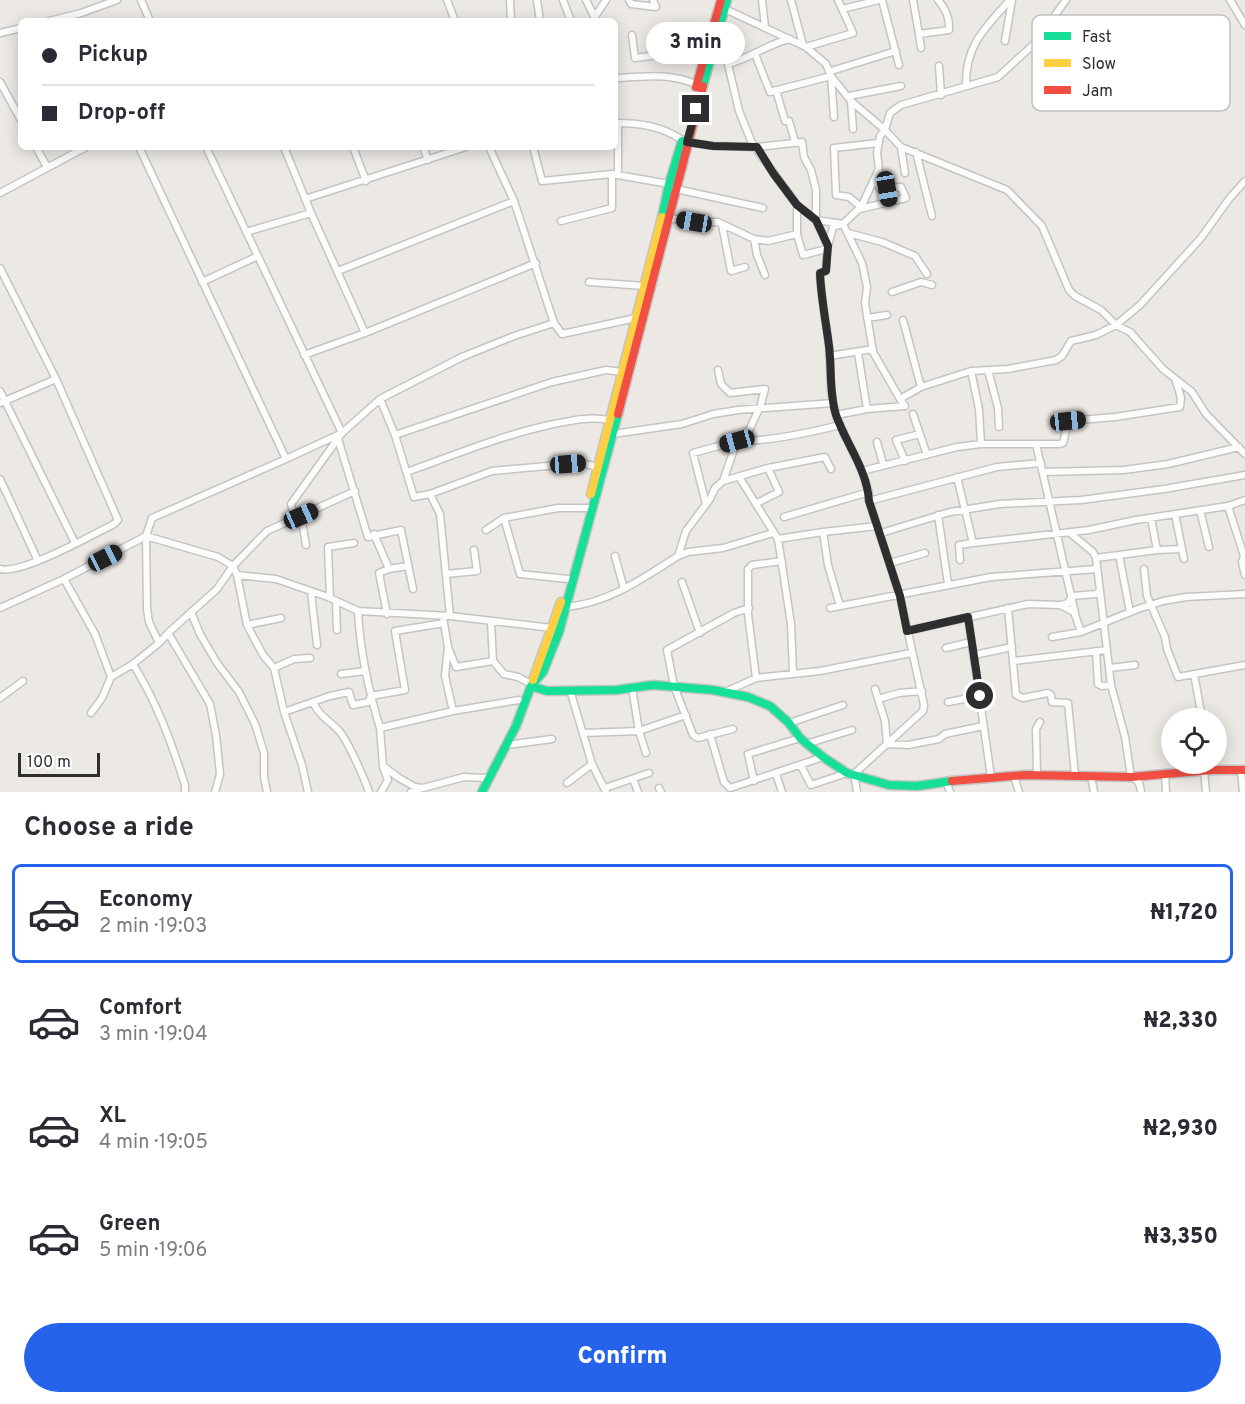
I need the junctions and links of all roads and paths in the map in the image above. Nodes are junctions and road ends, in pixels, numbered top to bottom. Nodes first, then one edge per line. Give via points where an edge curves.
1 (117, 0) edge
2 (141, 0) edge
3 (447, 0) edge
4 (510, 0) edge
5 (537, 0) edge
6 (563, 0) edge
7 (586, 0) edge
8 (606, 0) edge
9 (629, 0) edge
10 (653, 0) edge
11 (762, 0) edge
12 (790, 0) edge
13 (838, 0) edge
14 (877, 0) edge
15 (913, 0) edge
16 (938, 0) edge
17 (1011, 0) edge
18 (1066, 0) edge
19 (1230, 0) edge
20 (722, 2) edge
21 (842, 9) junction
22 (81, 13) junction
23 (1055, 15) edge
24 (61, 18) edge
25 (82, 18) edge
26 (149, 18) edge
27 (454, 18) edge
28 (510, 18) edge
29 (540, 18) edge
30 (570, 18) edge
31 (594, 18) edge
32 (595, 18) edge
33 (1245, 25) edge
34 (765, 27) junction
35 (18, 29) edge
36 (720, 29) junction
37 (0, 33) edge
38 (919, 34) junction
39 (632, 35) dead end
40 (790, 39) junction
41 (1005, 41) dead end
42 (804, 46) junction
43 (1032, 46) edge
44 (921, 48) dead end
45 (896, 51) junction
46 (755, 54) junction
47 (704, 55) junction
48 (728, 64) junction
49 (899, 65) dead end
50 (939, 66) dead end
51 (831, 74) junction
52 (618, 78) edge
53 (0, 82) edge
54 (696, 84) junction
55 (901, 86) dead end
56 (966, 86) junction
57 (776, 90) junction
58 (941, 95) junction
59 (850, 98) junction
60 (18, 115) edge
61 (834, 117) dead end
62 (618, 123) edge
63 (853, 129) dead end
64 (885, 130) junction
65 (685, 141) junction
66 (795, 142) junction
67 (878, 142) junction
68 (757, 147) junction
69 (901, 147) junction
70 (38, 150) edge
71 (80, 150) edge
72 (140, 150) edge
73 (207, 150) edge
74 (285, 150) edge
75 (354, 150) edge
76 (424, 150) edge
77 (456, 150) edge
78 (490, 150) edge
79 (534, 150) edge
80 (615, 150) edge
81 (916, 152) junction
82 (428, 159) junction
83 (47, 167) junction
84 (905, 173) dead end
85 (615, 174) junction
86 (366, 181) junction
87 (873, 181) junction
88 (1245, 181) edge
89 (673, 187) junction
90 (887, 189) junction
91 (0, 193) edge
92 (305, 199) junction
93 (514, 201) junction
94 (889, 202) junction
95 (797, 205) junction
96 (763, 208) dead end
97 (860, 208) junction
98 (311, 213) junction
99 (932, 216) dead end
100 (669, 218) junction
101 (816, 220) junction
102 (561, 221) dead end
103 (843, 224) junction
104 (722, 225) junction
105 (246, 232) junction
106 (848, 233) junction
107 (797, 234) junction
108 (754, 239) junction
109 (660, 240) junction
110 (827, 248) junction
111 (258, 256) junction
112 (536, 263) junction
113 (745, 267) dead end
114 (0, 268) edge
115 (338, 271) junction
116 (927, 274) dead end
117 (765, 275) dead end
118 (202, 282) junction
119 (589, 282) dead end
120 (932, 285) dead end
121 (645, 286) junction
122 (892, 292) dead end
123 (887, 315) dead end
124 (636, 318) junction
125 (867, 318) junction
126 (903, 320) dead end
127 (555, 323) junction
128 (1116, 325) junction
129 (365, 333) junction
130 (873, 350) junction
131 (858, 353) junction
132 (304, 355) junction
133 (829, 356) junction
134 (718, 370) dead end
135 (988, 370) junction
136 (971, 371) junction
137 (622, 372) junction
138 (56, 379) junction
139 (1176, 381) junction
140 (921, 387) junction
141 (0, 391) edge
142 (380, 399) junction
143 (900, 399) junction
144 (2, 402) edge
145 (833, 403) junction
146 (760, 407) junction
147 (867, 409) junction
148 (914, 414) dead end
149 (836, 415) junction
150 (609, 420) junction
151 (840, 425) junction
152 (999, 427) dead end
153 (613, 434) junction
154 (920, 434) junction
155 (395, 435) junction
156 (340, 436) junction
157 (740, 441) junction
158 (877, 441) dead end
159 (981, 444) junction
160 (1036, 444) junction
161 (1239, 447) junction
162 (1245, 454) edge
163 (927, 455) junction
164 (286, 459) junction
165 (905, 460) junction
166 (883, 464) junction
167 (1041, 464) junction
168 (598, 467) junction
169 (768, 468) junction
170 (831, 469) dead end
171 (862, 471) junction
172 (407, 472) junction
173 (1043, 472) junction
174 (1245, 475) edge
175 (739, 477) junction
176 (957, 477) junction
177 (0, 480) edge
178 (723, 481) junction
179 (356, 491) junction
180 (868, 492) junction
181 (430, 494) junction
182 (1245, 500) edge
183 (869, 501) junction
184 (1050, 502) junction
185 (757, 503) junction
186 (706, 504) junction
187 (1228, 506) junction
188 (588, 508) junction
189 (966, 510) junction
190 (1200, 510) junction
191 (1175, 514) junction
192 (938, 515) junction
193 (784, 517) dead end
194 (298, 518) junction
195 (504, 518) junction
196 (1151, 518) junction
197 (877, 526) junction
198 (486, 530) dead end
199 (823, 532) junction
200 (773, 533) junction
201 (881, 533) junction
202 (1069, 533) junction
203 (374, 534) junction
204 (1057, 534) junction
205 (146, 536) junction
206 (778, 539) junction
207 (75, 543) junction
208 (354, 543) dead end
209 (973, 543) junction
210 (306, 545) dead end
211 (1209, 547) dead end
212 (1157, 549) junction
213 (1182, 549) junction
214 (474, 550) dead end
215 (925, 553) dead end
216 (1119, 555) junction
217 (615, 556) dead end
218 (678, 556) junction
219 (1096, 558) junction
220 (1184, 559) dead end
221 (960, 560) dead end
222 (38, 561) junction
223 (782, 561) junction
224 (890, 564) junction
225 (233, 566) junction
226 (408, 566) junction
227 (0, 569) edge
228 (389, 569) junction
229 (1097, 569) junction
230 (1144, 569) dead end
231 (1066, 571) junction
232 (446, 574) junction
233 (237, 575) junction
234 (1245, 575) edge
235 (63, 579) junction
236 (568, 579) junction
237 (682, 582) dead end
238 (948, 584) junction
239 (413, 589) dead end
240 (624, 589) junction
241 (1100, 591) junction
242 (311, 592) junction
243 (1245, 594) edge
244 (900, 596) junction
245 (1072, 596) junction
246 (333, 600) junction
247 (1059, 605) junction
248 (1152, 605) junction
249 (840, 606) junction
250 (565, 607) junction
251 (0, 608) edge
252 (749, 608) junction
253 (830, 608) dead end
254 (1008, 608) junction
255 (358, 611) junction
256 (191, 612) junction
257 (1130, 612) junction
258 (387, 614) junction
259 (1076, 616) junction
260 (968, 617) junction
261 (281, 618) dead end
262 (446, 619) junction
263 (491, 622) junction
264 (1105, 624) junction
265 (247, 625) junction
266 (552, 628) junction
267 (337, 630) dead end
268 (907, 631) junction
269 (1081, 632) junction
270 (168, 633) junction
271 (700, 633) junction
272 (1052, 637) dead end
273 (971, 642) junction
274 (159, 643) junction
275 (317, 645) dead end
276 (448, 647) junction
277 (1012, 647) junction
278 (946, 648) dead end
279 (1107, 650) junction
280 (1096, 651) junction
281 (911, 653) junction
282 (974, 656) junction
283 (310, 658) dead end
284 (493, 661) junction
285 (1014, 661) junction
286 (133, 664) junction
287 (1135, 665) dead end
288 (1245, 665) edge
289 (274, 668) junction
290 (1110, 668) junction
291 (365, 671) junction
292 (793, 673) junction
293 (341, 674) dead end
294 (1194, 674) junction
295 (111, 678) junction
296 (756, 678) junction
297 (23, 681) dead end
298 (531, 685) junction
299 (1111, 685) junction
300 (674, 686) junction
301 (632, 688) junction
302 (875, 689) dead end
303 (570, 690) junction
304 (725, 692) junction
305 (922, 692) junction
306 (371, 696) junction
307 (980, 696) junction
308 (0, 698) edge
309 (878, 699) junction
310 (519, 700) junction
311 (313, 702) junction
312 (948, 702) dead end
313 (843, 705) dead end
314 (1200, 708) edge
315 (453, 711) junction
316 (284, 712) junction
317 (91, 713) dead end
318 (686, 715) junction
319 (1040, 722) dead end
320 (789, 723) junction
321 (983, 726) junction
322 (380, 728) junction
323 (733, 729) dead end
324 (852, 730) dead end
325 (639, 732) junction
326 (583, 733) junction
327 (710, 735) junction
328 (800, 738) junction
329 (552, 739) dead end
330 (809, 743) junction
331 (887, 744) junction
332 (507, 745) junction
333 (646, 753) dead end
334 (823, 757) junction
335 (592, 764) junction
336 (383, 766) junction
337 (801, 766) junction
338 (1227, 770) edge
339 (1243, 771) edge
340 (649, 773) dead end
341 (850, 773) junction
342 (776, 774) junction
343 (1037, 774) junction
344 (1165, 774) joint
345 (1208, 774) edge
346 (1075, 775) junction
347 (1014, 776) junction
348 (1091, 776) junction
349 (991, 777) junction
350 (1131, 777) junction
351 (485, 778) junction
352 (633, 778) junction
353 (754, 781) junction
354 (946, 781) junction
355 (567, 783) dead end
356 (423, 788) junction
357 (924, 788) edge
358 (605, 790) edge
359 (185, 792) edge
360 (215, 792) edge
361 (267, 792) edge
362 (308, 792) edge
363 (369, 792) edge
364 (381, 792) edge
365 (411, 792) edge
366 (477, 792) edge
367 (482, 792) edge
368 (638, 792) edge
369 (782, 792) edge
370 (857, 792) edge
371 (950, 792) edge
372 (1018, 792) edge
373 (1094, 792) edge
374 (1141, 792) edge
375 (1166, 792) edge
376 (1206, 792) edge
377 (1243, 792) edge

1 - 22 street
2 - 26 street
3 - 27 street
4 - 28 street
5 - 29 street
6 - 30 street
7 - 31 street
8 - 32 street
9 - 10 street via 631,4 656,7
11 - 34 street
12 - 42 street
13 - 21 street
14 - 21 street
14 - 45 street
15 - 38 street
16 - 38 street via 950,22 949,30
17 - 41 street
17 - 56 street via 975,41 965,68
18 - 23 street
19 - 33 street
20 - 34 street
20 - 36 main road
20 - 47 main road
21 - 42 street via 853,33
22 - 24 street
22 - 25 street
34 - 40 street
35 - 37 street
36 - 48 street
36 - 65 main road
38 - 44 street
39 - 47 street via 634,58 693,50
40 - 42 street
40 - 46 street
42 - 51 street via 826,64
43 - 56 street via 998,77
45 - 49 street
45 - 51 street
46 - 48 street
46 - 57 street via 770,92
47 - 54 main road
48 - 68 street via 740,111
50 - 58 street
51 - 57 street
51 - 59 street
51 - 61 street
52 - 54 street via 665,75
53 - 60 street
54 - 65 main road
55 - 59 street
56 - 58 street
57 - 66 street
58 - 64 street via 901,105 890,113
59 - 63 street
59 - 64 street
62 - 65 street via 668,130
64 - 67 street
64 - 69 street
65 - 68 street
65 - 89 main road
66 - 68 street
66 - 101 street via 802,142 811,170
67 - 87 street via 879,169
67 - 97 street via 834,148 836,195 849,197
68 - 95 street
69 - 81 street
69 - 84 street
70 - 83 street
71 - 83 street
72 - 118 street
73 - 105 street
74 - 92 street
75 - 86 street
76 - 82 street
77 - 82 street
78 - 93 street
79 - 85 street via 542,181
80 - 85 street
81 - 99 street
81 - 128 street via 1014,195 1042,226 1069,290 1101,309
82 - 86 street
83 - 91 street
85 - 89 street
85 - 102 street via 612,208
86 - 92 street
87 - 90 street via 881,190
87 - 97 street
88 - 128 street via 1158,287
89 - 96 street
89 - 100 main road
89 - 109 main road
90 - 94 street
90 - 94 street via 901,187 906,198
92 - 98 street
93 - 112 street
93 - 115 street
94 - 97 street
95 - 101 street
95 - 107 street
97 - 103 street
98 - 105 street
98 - 115 street
100 - 104 street
100 - 109 main road
101 - 103 street
101 - 110 street
103 - 106 street
103 - 110 street via 833,226
104 - 108 street
104 - 113 street via 731,271
105 - 111 street
106 - 116 street via 915,256
106 - 125 street via 862,263
107 - 108 street via 768,241
107 - 110 street via 803,255
108 - 117 street
109 - 121 main road
109 - 153 main road
110 - 133 street via 826,271 820,273
111 - 118 street
111 - 132 street
112 - 127 street
112 - 129 street
114 - 138 street
115 - 129 street
118 - 164 street
119 - 121 street
120 - 122 street via 921,282
121 - 124 main road
123 - 125 street
124 - 127 street via 562,334
124 - 137 main road
125 - 130 street
126 - 140 street
127 - 142 street via 462,357
128 - 135 street via 1071,341 1053,362
128 - 139 street via 1130,332
129 - 132 street
130 - 131 street
130 - 143 street
131 - 133 street
131 - 147 street
132 - 156 street
133 - 145 street
134 - 146 street via 721,384 730,393 765,389
135 - 136 street
135 - 152 street
136 - 140 street
136 - 159 street
137 - 150 main road
137 - 155 street via 606,370 552,382
138 - 144 street
138 - 207 street via 118,520
139 - 160 street via 1180,407 1068,421 1062,444
139 - 161 street via 1192,392 1206,414
140 - 143 street
141 - 144 street
142 - 155 street
142 - 156 street
143 - 147 street via 905,406
144 - 207 street
145 - 146 street
145 - 149 street
146 - 153 street
146 - 157 street
147 - 149 street
148 - 154 street
149 - 151 street
150 - 168 main road
150 - 172 street via 581,418 514,433
151 - 157 street
151 - 171 street
153 - 250 main road
154 - 163 street
154 - 165 street via 896,440
155 - 172 street
156 - 164 street
156 - 179 street
156 - 194 street via 291,504
157 - 178 street
157 - 186 street via 693,453
158 - 166 street
159 - 160 street
159 - 163 street
160 - 167 street
161 - 162 street
161 - 173 street via 1187,461 1133,469
163 - 165 street
164 - 205 street via 152,518
165 - 166 street
166 - 171 street
167 - 173 street
167 - 176 street via 997,467
168 - 181 street via 581,463 492,471
168 - 188 main road
169 - 170 street via 825,457
169 - 175 street
169 - 185 street via 779,492
171 - 180 street
172 - 181 street via 414,497
173 - 184 street
174 - 184 street
175 - 178 street
175 - 185 street
176 - 183 street
176 - 189 street
177 - 222 street
178 - 186 street
179 - 194 street
179 - 203 street via 368,537
180 - 183 street
180 - 193 street
181 - 232 street via 440,514
182 - 187 street
183 - 197 street
184 - 189 street
184 - 204 street
185 - 200 street
186 - 218 street via 686,531
187 - 190 street
187 - 234 street via 1244,556
188 - 195 street via 558,508
188 - 236 main road
189 - 192 street
189 - 209 street
190 - 191 street
190 - 211 street
191 - 196 street
191 - 213 street
192 - 201 street
192 - 238 street
194 - 210 street
194 - 225 street via 267,531
195 - 198 street
195 - 236 street via 520,574
196 - 202 street
196 - 212 street
197 - 199 street
197 - 201 street
199 - 206 street
199 - 249 street
200 - 206 street
200 - 218 street
201 - 224 street
202 - 204 street
202 - 219 street via 1089,547
203 - 226 street via 401,530
203 - 228 street
204 - 209 street
204 - 231 street
205 - 225 street via 218,557
205 - 235 street
205 - 274 street via 147,609
206 - 223 street
207 - 222 street
208 - 246 street via 328,547
209 - 221 street via 959,545
212 - 213 street
212 - 216 street
213 - 220 street
214 - 232 street via 477,571
215 - 224 street
216 - 219 street
216 - 257 street
217 - 240 street
218 - 240 street
219 - 229 street
222 - 227 street via 22,568
223 - 252 street via 749,566
223 - 292 street
224 - 244 street
225 - 233 street
225 - 256 street
226 - 228 street
226 - 239 street
228 - 258 street via 379,573
229 - 231 street
229 - 241 street
230 - 248 street
231 - 238 street
231 - 245 street
232 - 262 street
233 - 242 street via 276,579
233 - 265 street
235 - 251 street
235 - 295 street via 95,634
236 - 266 main road
237 - 271 street
238 - 244 street
240 - 250 street
241 - 245 street
241 - 264 street
242 - 246 street
242 - 275 street
243 - 248 street via 1175,598
244 - 249 street
244 - 268 street
245 - 247 street via 1068,603
245 - 259 street
246 - 255 street
246 - 267 street
247 - 254 street
247 - 259 street
248 - 257 street
248 - 294 street via 1176,675
249 - 253 street
250 - 298 main road via 543,672
252 - 271 street
252 - 296 street
254 - 260 street
254 - 277 street
255 - 258 street
255 - 291 street
256 - 270 street
256 - 361 street via 200,634 239,692 255,724 264,753
257 - 264 street
258 - 262 street
259 - 269 street
260 - 268 street
260 - 273 street
261 - 265 street
262 - 263 street
262 - 276 street
262 - 306 street via 395,631 405,690
263 - 266 street
263 - 284 street
264 - 269 street
264 - 279 street
265 - 289 street
266 - 298 main road
268 - 281 street
269 - 272 street
270 - 274 street
270 - 360 street via 210,704 220,774
271 - 300 street via 667,650
273 - 278 street
273 - 282 street
274 - 286 street
276 - 284 street via 456,667
276 - 315 street via 445,676
277 - 282 street
277 - 285 street
279 - 280 street
279 - 290 street
280 - 285 street
280 - 299 street via 1098,684
281 - 292 street
281 - 305 street
282 - 307 street
283 - 289 street
284 - 298 street via 504,674
285 - 346 street via 1019,698 1048,693 1052,702 1068,703
286 - 295 street
286 - 359 street via 168,732
287 - 290 street
288 - 294 street
289 - 316 street
290 - 299 street
291 - 293 street
291 - 306 street
292 - 296 street
294 - 314 street
295 - 317 street
296 - 304 street
297 - 308 street
298 - 303 main road via 547,691
298 - 310 main road
298 - 332 main road
299 - 350 street
300 - 301 main road
300 - 304 main road
300 - 318 street
301 - 303 main road
301 - 325 street
302 - 309 street
303 - 326 street
304 - 320 main road via 770,706
305 - 309 street
305 - 331 street via 922,711
306 - 311 street via 368,702 353,705 349,692
306 - 322 street
307 - 312 street
307 - 321 street
309 - 331 street
310 - 315 street
310 - 351 main road via 513,724
311 - 316 street
311 - 363 street via 317,712 339,731
313 - 320 street
315 - 322 street
316 - 362 street
318 - 325 street
318 - 327 street via 695,737
319 - 343 street via 1036,729
320 - 328 main road
321 - 331 street via 908,745
321 - 349 street
322 - 336 street
323 - 327 street
324 - 330 street
325 - 326 street
325 - 333 street
326 - 335 street
327 - 353 street via 727,787
328 - 330 main road
328 - 353 street via 747,754
329 - 332 street
330 - 334 main road
331 - 341 street
332 - 367 main road
334 - 337 street
334 - 341 main road
335 - 355 street
335 - 358 street
336 - 356 street
336 - 364 street via 388,780
337 - 341 street via 811,785
337 - 342 street
338 - 339 main road
339 - 377 street
340 - 352 street
341 - 357 main road via 889,785
341 - 370 street
342 - 353 street
342 - 369 street
343 - 346 main road
343 - 347 main road
344 - 350 main road
344 - 375 street
345 - 376 street
346 - 348 main road
347 - 349 main road
347 - 372 street
348 - 350 main road
348 - 373 street
349 - 354 main road
350 - 374 street via 1137,780
351 - 356 street via 464,777
351 - 366 main road
352 - 358 street
352 - 368 street
354 - 357 main road
354 - 371 street
356 - 365 street

